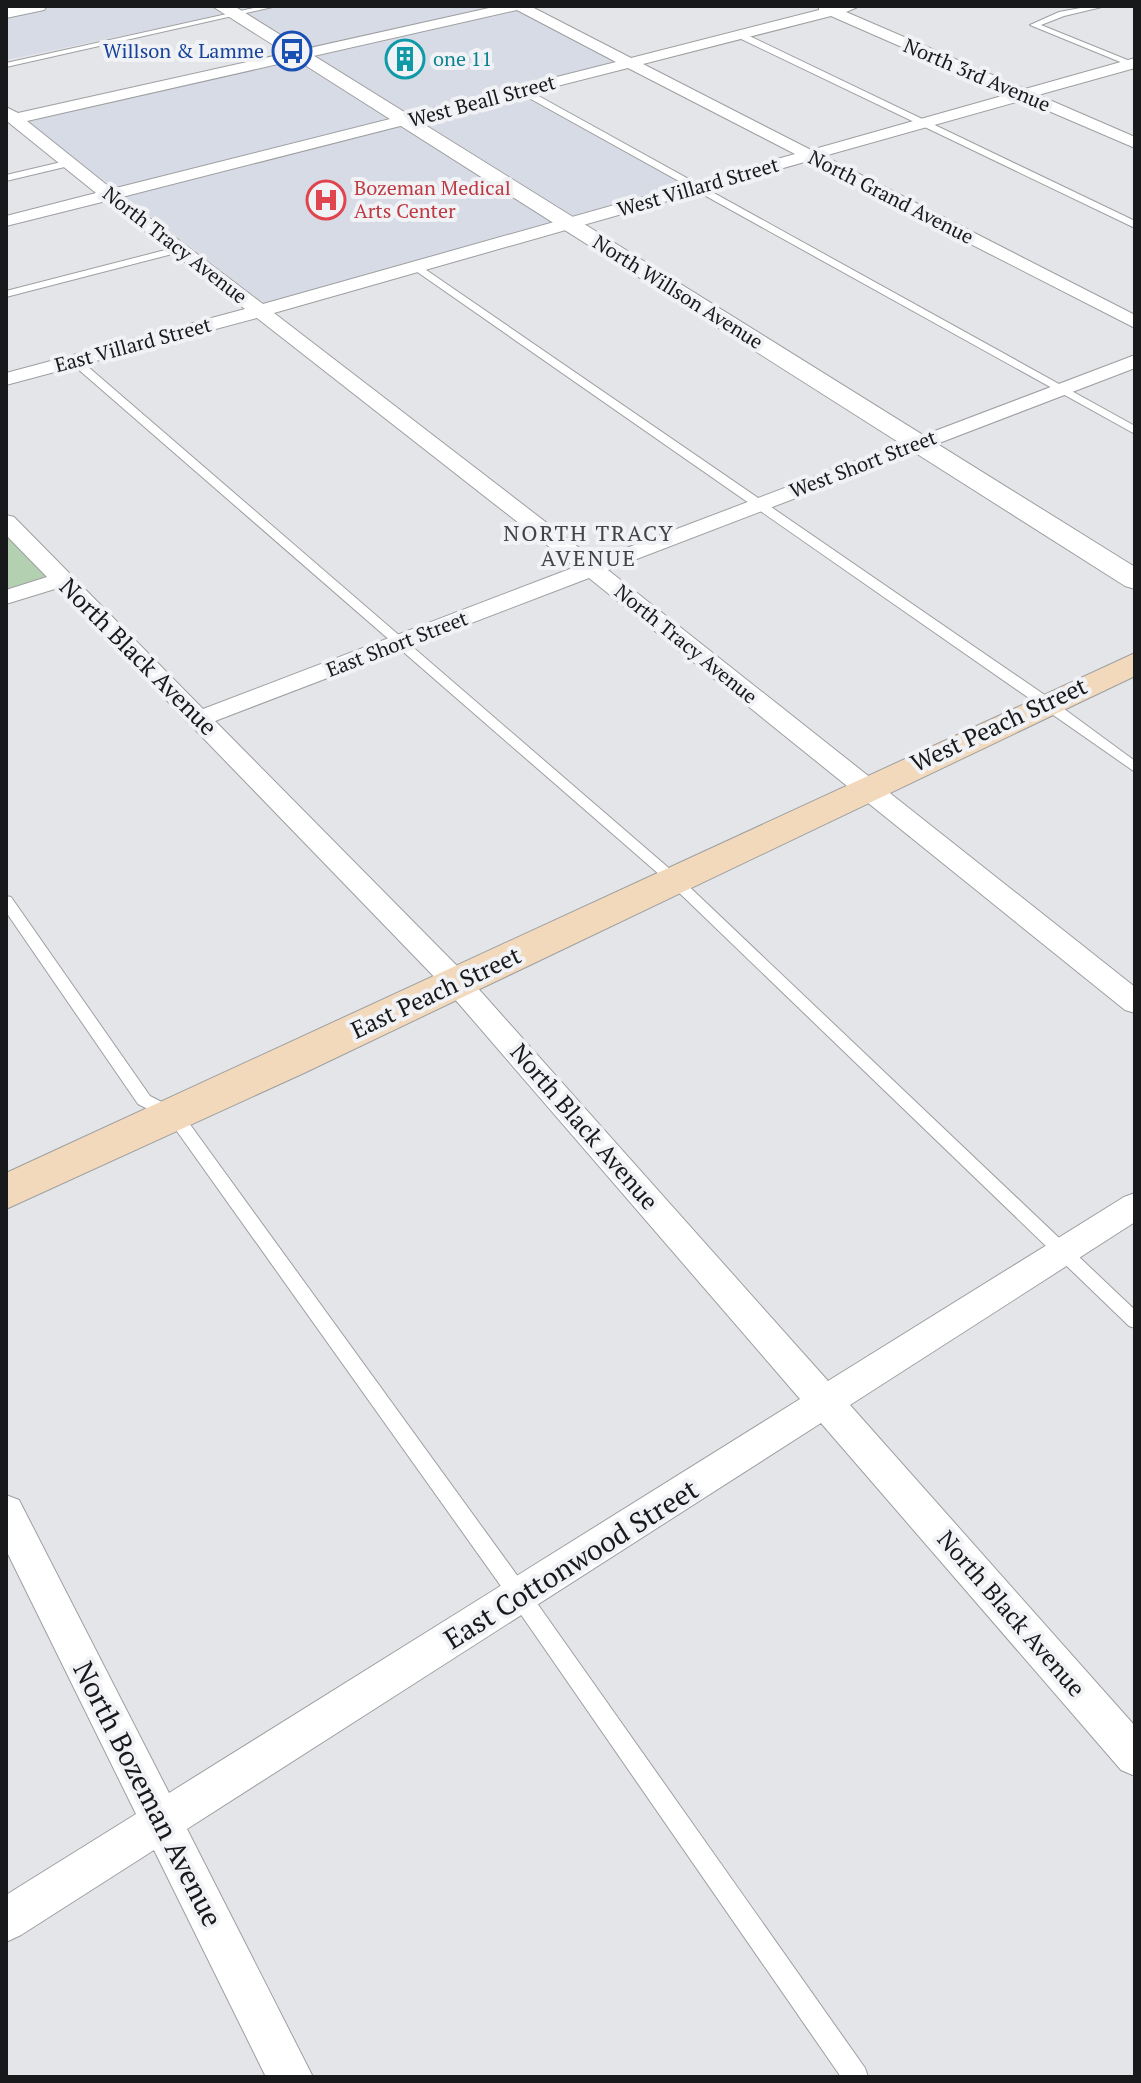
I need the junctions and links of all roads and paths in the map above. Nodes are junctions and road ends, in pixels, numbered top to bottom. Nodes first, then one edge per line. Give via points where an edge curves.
1 (38, 6) edge
2 (273, 6) edge
3 (518, 6) edge
4 (853, 6) edge
5 (1102, 6) edge
6 (826, 9) edge
7 (228, 10) edge
8 (6, 13) edge
9 (738, 34) junction
10 (297, 53) junction
11 (630, 63) junction
12 (6, 65) edge
13 (1134, 65) edge
14 (523, 91) junction
15 (1024, 95) junction
16 (405, 121) junction
17 (923, 123) junction
18 (17, 127) edge
19 (1135, 143) edge
20 (810, 155) junction
21 (70, 163) junction
22 (6, 178) edge
23 (694, 188) junction
24 (111, 196) junction
25 (6, 221) edge
26 (569, 224) junction
27 (1135, 225) edge
28 (177, 250) junction
29 (416, 267) junction
30 (6, 294) edge
31 (260, 311) junction
32 (1135, 322) edge
33 (75, 361) junction
34 (1135, 361) edge
35 (6, 379) edge
36 (1059, 390) junction
37 (1135, 431) edge
38 (919, 443) junction
39 (760, 504) junction
40 (6, 522) edge
41 (591, 568) junction
42 (61, 580) junction
43 (1135, 580) edge
44 (6, 597) edge
45 (400, 643) junction
46 (1135, 663) edge
47 (1047, 703) junction
48 (201, 718) junction
49 (1135, 768) edge
50 (864, 788) junction
51 (673, 879) junction
52 (6, 901) edge
53 (457, 983) junction
54 (1135, 1003) edge
55 (175, 1116) junction
56 (6, 1192) edge
57 (1135, 1206) edge
58 (1063, 1252) junction
59 (1135, 1321) edge
60 (827, 1403) junction
61 (6, 1512) edge
62 (520, 1596) junction
63 (1135, 1756) edge
64 (163, 1821) junction
65 (6, 1920) edge
66 (290, 2077) edge
67 (856, 2077) edge

1 - 8 street
2 - 7 lane
3 - 10 street
3 - 11 street, North Grand Avenue
4 - 6 street, West Beall Street
5 - 13 lane via 1034,25
6 - 9 street, West Beall Street
6 - 15 street, North 3rd Avenue
7 - 10 street, North Willson Avenue
7 - 12 lane
9 - 11 street, West Beall Street
9 - 17 lane
10 - 16 street, North Willson Avenue
10 - 18 street
11 - 14 street, West Beall Street
11 - 20 street, North Grand Avenue
13 - 15 street, West Villard Street
14 - 16 street, West Beall Street
14 - 23 lane
15 - 17 street, West Villard Street
15 - 19 street, North 3rd Avenue
16 - 24 street, West Beall Street
16 - 26 street, North Willson Avenue
17 - 20 street, West Villard Street
17 - 27 lane
18 - 21 street, North Tracy Avenue
20 - 23 street, West Villard Street
20 - 32 street, North Grand Avenue
21 - 22 lane
21 - 24 street, North Tracy Avenue
23 - 26 street, West Villard Street
23 - 36 lane
24 - 25 street, West Beall Street
24 - 28 street, North Tracy Avenue
26 - 29 street, West Villard Street
26 - 38 street, North Willson Avenue
28 - 30 lane
28 - 31 street, North Tracy Avenue
29 - 31 street, West Villard Street
29 - 39 lane
31 - 33 street, East Villard Street
31 - 41 street, North Tracy Avenue
33 - 35 street, East Villard Street
33 - 45 lane
34 - 36 street, West Short Street
36 - 37 lane
36 - 38 street, West Short Street
38 - 39 street, West Short Street
38 - 43 street, North Willson Avenue
39 - 41 street, West Short Street
39 - 47 lane
40 - 42 street, North Black Avenue
41 - 45 street, East Short Street
41 - 50 street, North Tracy Avenue
42 - 44 street
42 - 48 street, North Black Avenue
45 - 48 street, East Short Street
45 - 51 lane
46 - 47 main road, West Peach Street
47 - 49 lane
47 - 50 main road, West Peach Street
48 - 53 street, North Black Avenue
50 - 51 main road, East Peach Street
50 - 54 street, North Tracy Avenue
51 - 53 main road, East Peach Street
51 - 58 lane
52 - 55 lane via 144,1100
53 - 55 main road, East Peach Street
53 - 60 street, North Black Avenue
55 - 56 main road, East Peach Street
55 - 62 lane
57 - 58 street, East Cottonwood Street
58 - 59 lane
58 - 60 street, East Cottonwood Street
60 - 62 street, East Cottonwood Street
60 - 63 street, North Black Avenue
61 - 64 street, North Bozeman Avenue
62 - 64 street, East Cottonwood Street
62 - 67 lane
64 - 65 street, East Cottonwood Street
64 - 66 street, North Bozeman Avenue

